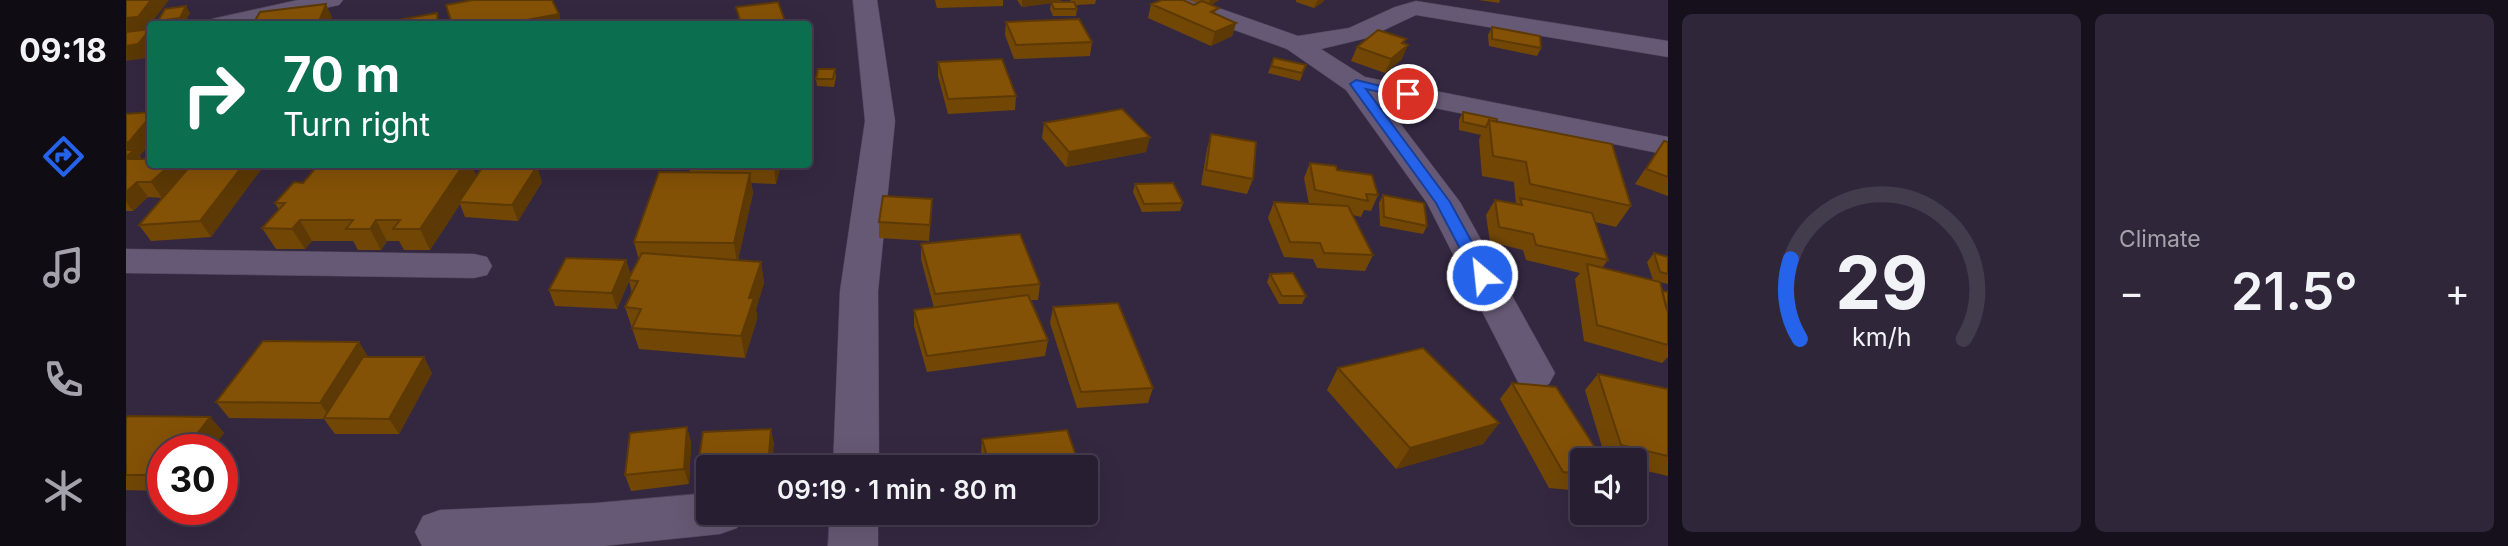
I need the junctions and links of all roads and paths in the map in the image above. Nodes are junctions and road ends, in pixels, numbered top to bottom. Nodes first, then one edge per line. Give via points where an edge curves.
1 (331, 0) edge
2 (865, 0) edge
3 (1173, 0) edge
4 (235, 21) edge
5 (1296, 44) junction
6 (1668, 50) edge
7 (1356, 84) junction
8 (1668, 146) edge
9 (126, 261) edge
10 (474, 266) dead end
11 (1534, 373) dead end
12 (856, 455) edge
13 (696, 515) edge
14 (854, 525) edge
15 (440, 532) dead end
16 (853, 546) edge

1 - 4 street
2 - 12 street via 880,121 859,290
3 - 5 street
5 - 6 street via 1366,31 1416,8
5 - 7 street
7 - 8 street
7 - 11 street via 1443,202
9 - 10 street
13 - 15 street
14 - 16 street

